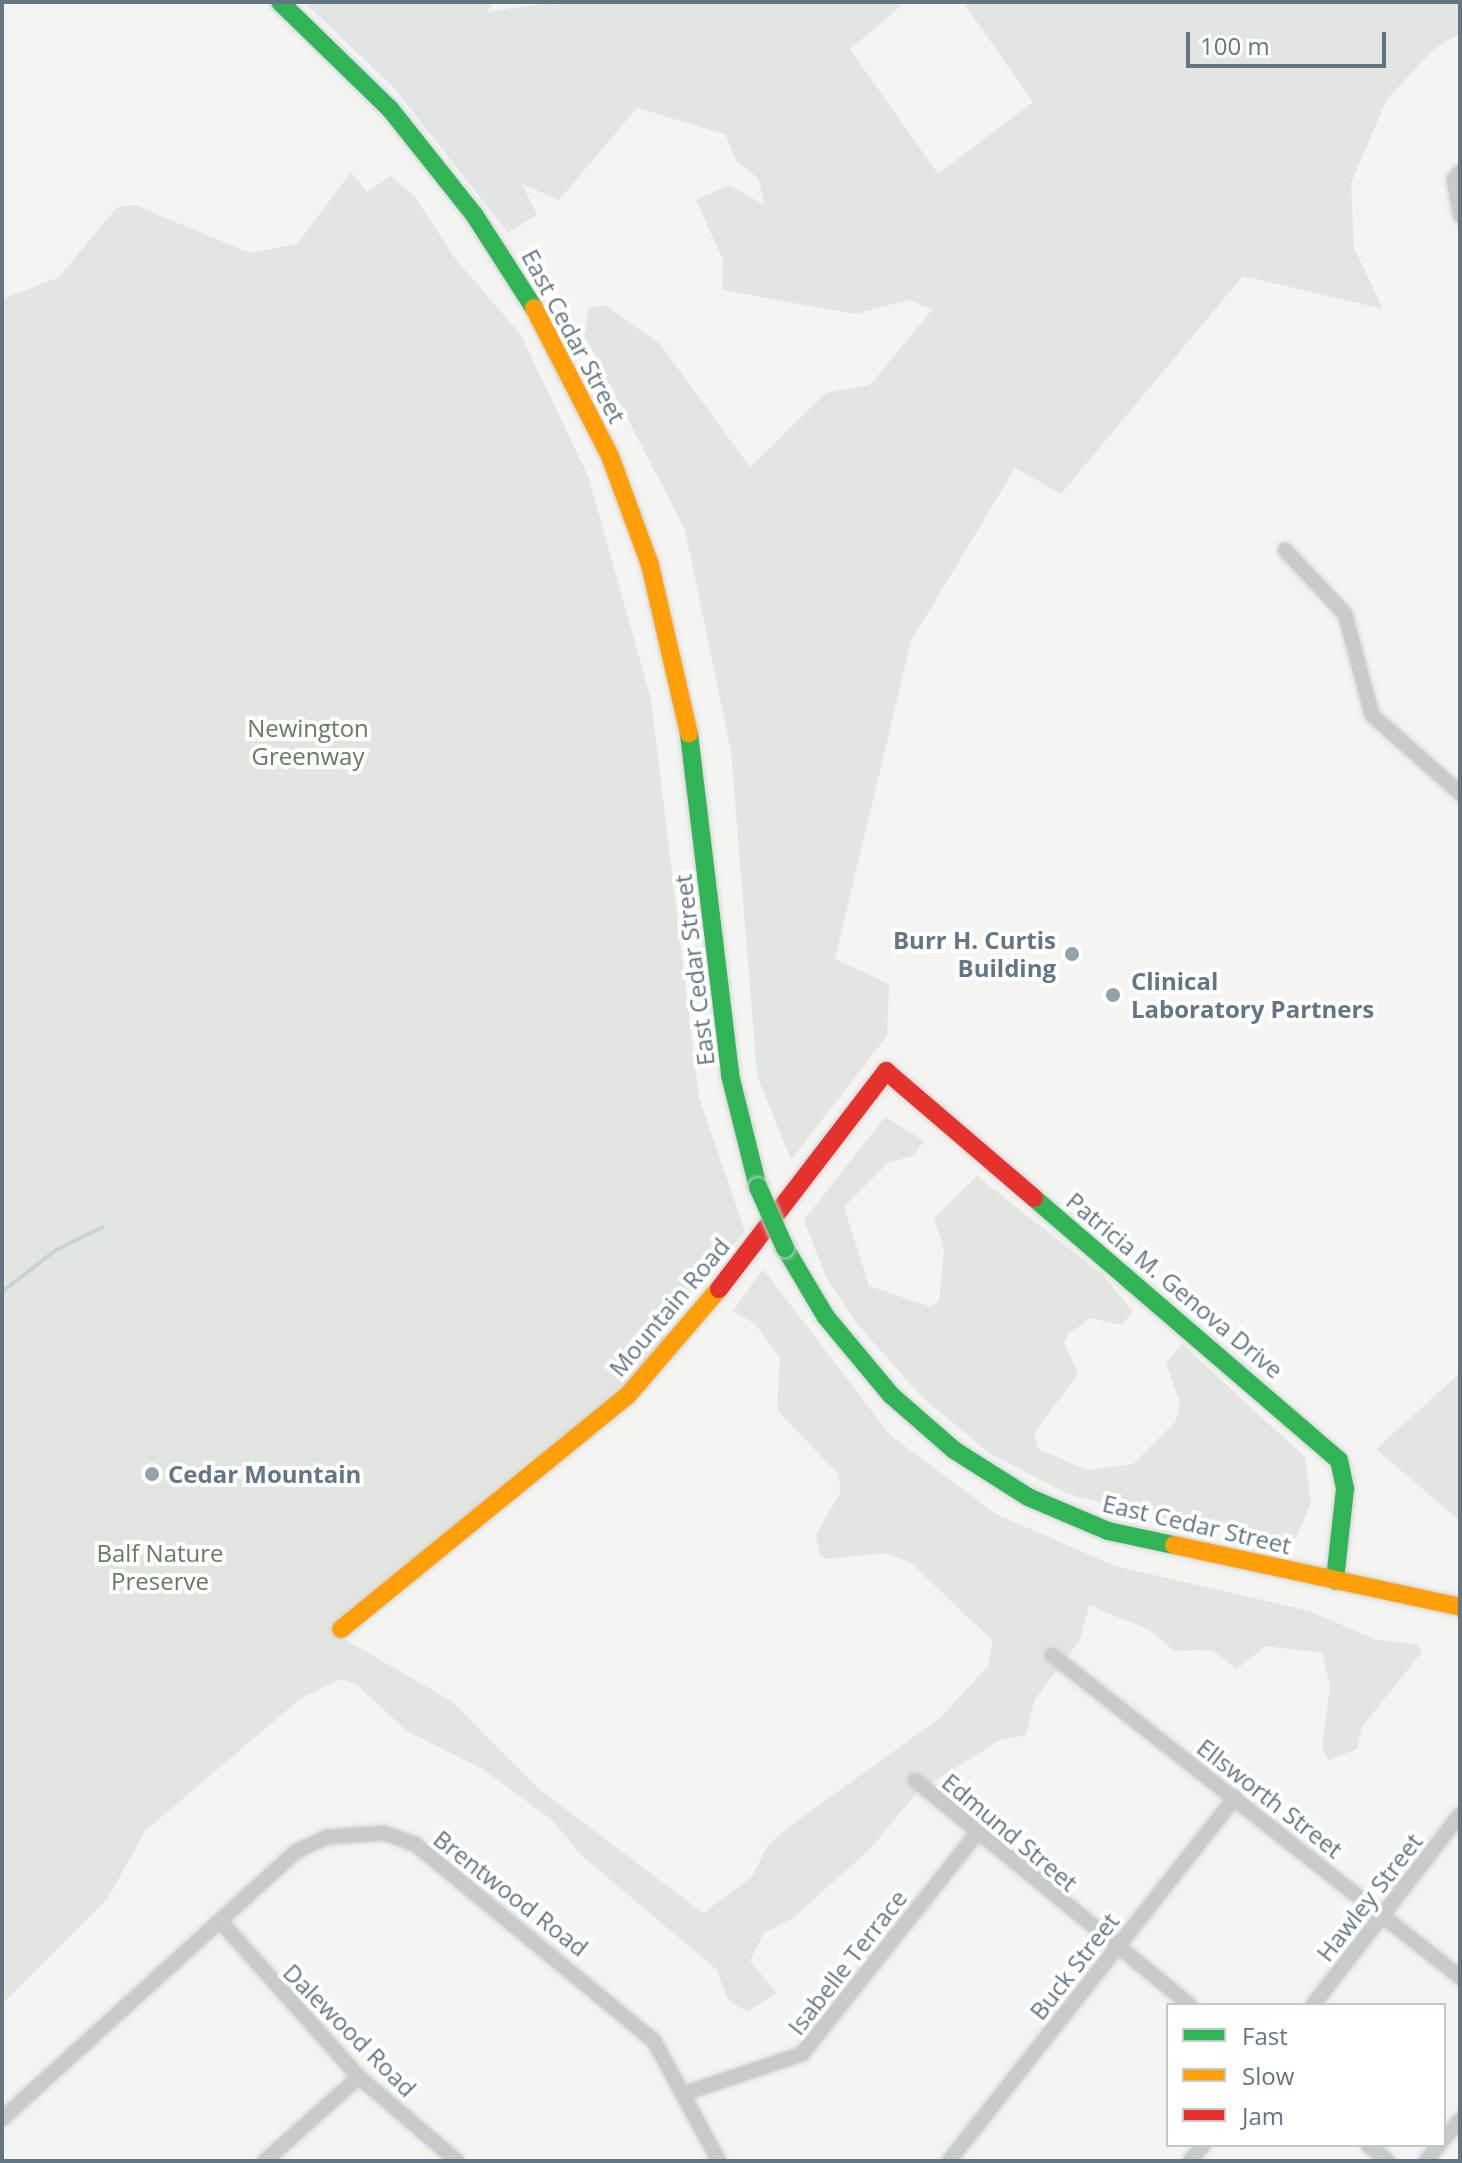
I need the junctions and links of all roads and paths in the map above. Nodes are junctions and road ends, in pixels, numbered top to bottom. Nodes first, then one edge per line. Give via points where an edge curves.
1 (280, 2) edge
2 (1460, 172) edge
3 (1460, 215) edge
4 (1285, 550) dead end
5 (1460, 793) edge
6 (886, 1071) joint
7 (1335, 1580) junction
8 (1460, 1607) edge
9 (341, 1629) dead end
10 (1052, 1655) dead end
11 (915, 1780) dead end
12 (1235, 1797) junction
13 (1460, 1815) edge
14 (975, 1836) junction
15 (1383, 1915) junction
16 (220, 1921) junction
17 (1116, 1948) junction
18 (1460, 1977) edge
19 (1187, 2003) edge
20 (1315, 2003) edge
21 (359, 2077) junction
22 (683, 2094) junction
23 (2, 2119) edge
24 (1460, 2120) edge
25 (1446, 2137) edge
26 (1370, 2147) edge
27 (265, 2161) edge
28 (457, 2161) edge
29 (719, 2161) edge
30 (949, 2161) edge
31 (1388, 2161) edge

1 - 7 main road, East Cedar Street, bridge via 390,109 475,216 549,332 610,456 650,565 684,697 728,1059 758,1187 785,1248 826,1317 882,1385 1002,1482 1108,1531
2 - 3 street
4 - 5 street via 1349,621 1358,682 1372,715
6 - 7 main road, Patricia M. Genova Drive via 1339,1460 1345,1489
6 - 9 main road, Mountain Road via 686,1331 628,1395
7 - 8 main road, East Cedar Street
10 - 12 street, Ellsworth Street
11 - 14 street, Edmund Street
12 - 15 street, Ellsworth Street
12 - 17 street, Buck Street
13 - 15 street, Hawley Street
14 - 17 street, Edmund Street
14 - 22 street, Isabelle Terrace via 802,2054
15 - 18 street, Ellsworth Street
15 - 20 street, Hawley Street
16 - 21 street, Dalewood Road
16 - 22 street, Brentwood Road via 297,1851 327,1837 384,1833 415,1844 629,2016 654,2041
16 - 23 street, Brentwood Road
17 - 19 street, Edmund Street
17 - 30 street, Buck Street
21 - 27 street
21 - 28 street, Dalewood Road
22 - 29 street, Brentwood Road
24 - 25 street
26 - 31 street

